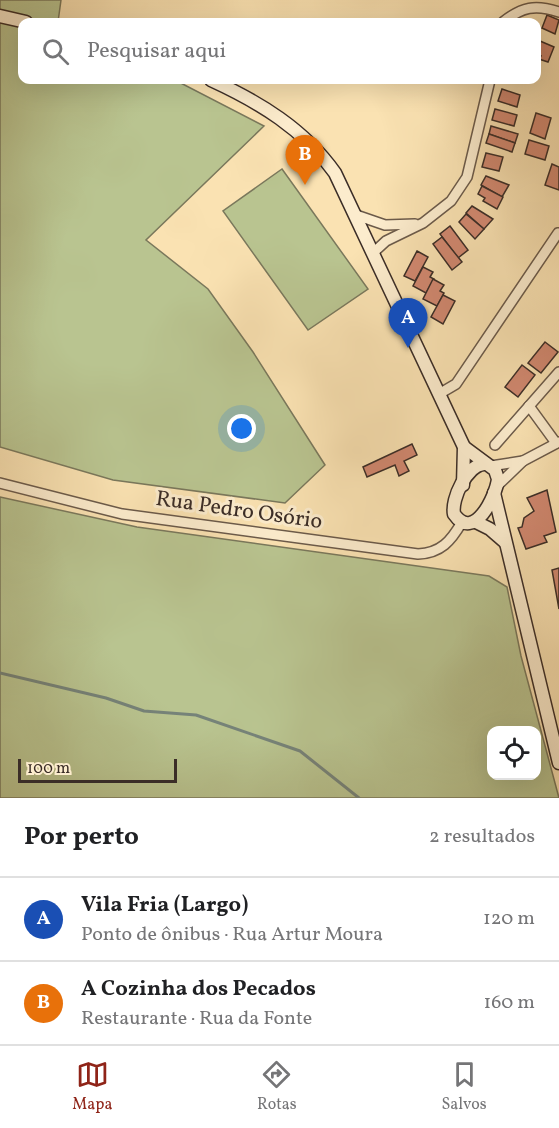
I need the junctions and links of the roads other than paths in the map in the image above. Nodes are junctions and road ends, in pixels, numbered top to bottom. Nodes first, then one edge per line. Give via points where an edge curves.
1 (559, 12) edge
2 (0, 16) edge
3 (508, 18) edge
4 (18, 20) edge
5 (219, 84) edge
6 (489, 84) edge
7 (356, 214) junction
8 (423, 223) junction
9 (558, 233) edge
10 (374, 252) junction
11 (559, 372) edge
12 (439, 394) junction
13 (529, 406) junction
14 (558, 442) edge
15 (495, 445) dead end
16 (464, 447) junction
17 (523, 461) junction
18 (488, 465) junction
19 (0, 483) edge
20 (463, 485) junction
21 (496, 490) junction
22 (462, 522) junction
23 (476, 522) junction
24 (505, 542) junction
25 (559, 763) edge

1 - 3 street via 541,6 520,9
2 - 4 main road
5 - 7 main road via 274,113 304,136 336,173
6 - 8 street via 467,177 451,201
7 - 8 street via 385,225
7 - 10 main road
8 - 10 street via 386,241
9 - 12 street via 456,384
10 - 12 main road
11 - 13 street
12 - 16 main road
13 - 14 street
13 - 15 street
14 - 17 street
16 - 18 main road
16 - 20 main road
17 - 18 street
17 - 21 street
18 - 20 main road via 473,468
18 - 21 main road via 497,474
19 - 22 street, Rua Pedro Osório via 122,514 418,554 438,551
20 - 22 main road via 453,507
21 - 23 main road
21 - 24 main road
22 - 23 main road
23 - 24 main road
24 - 25 main road

